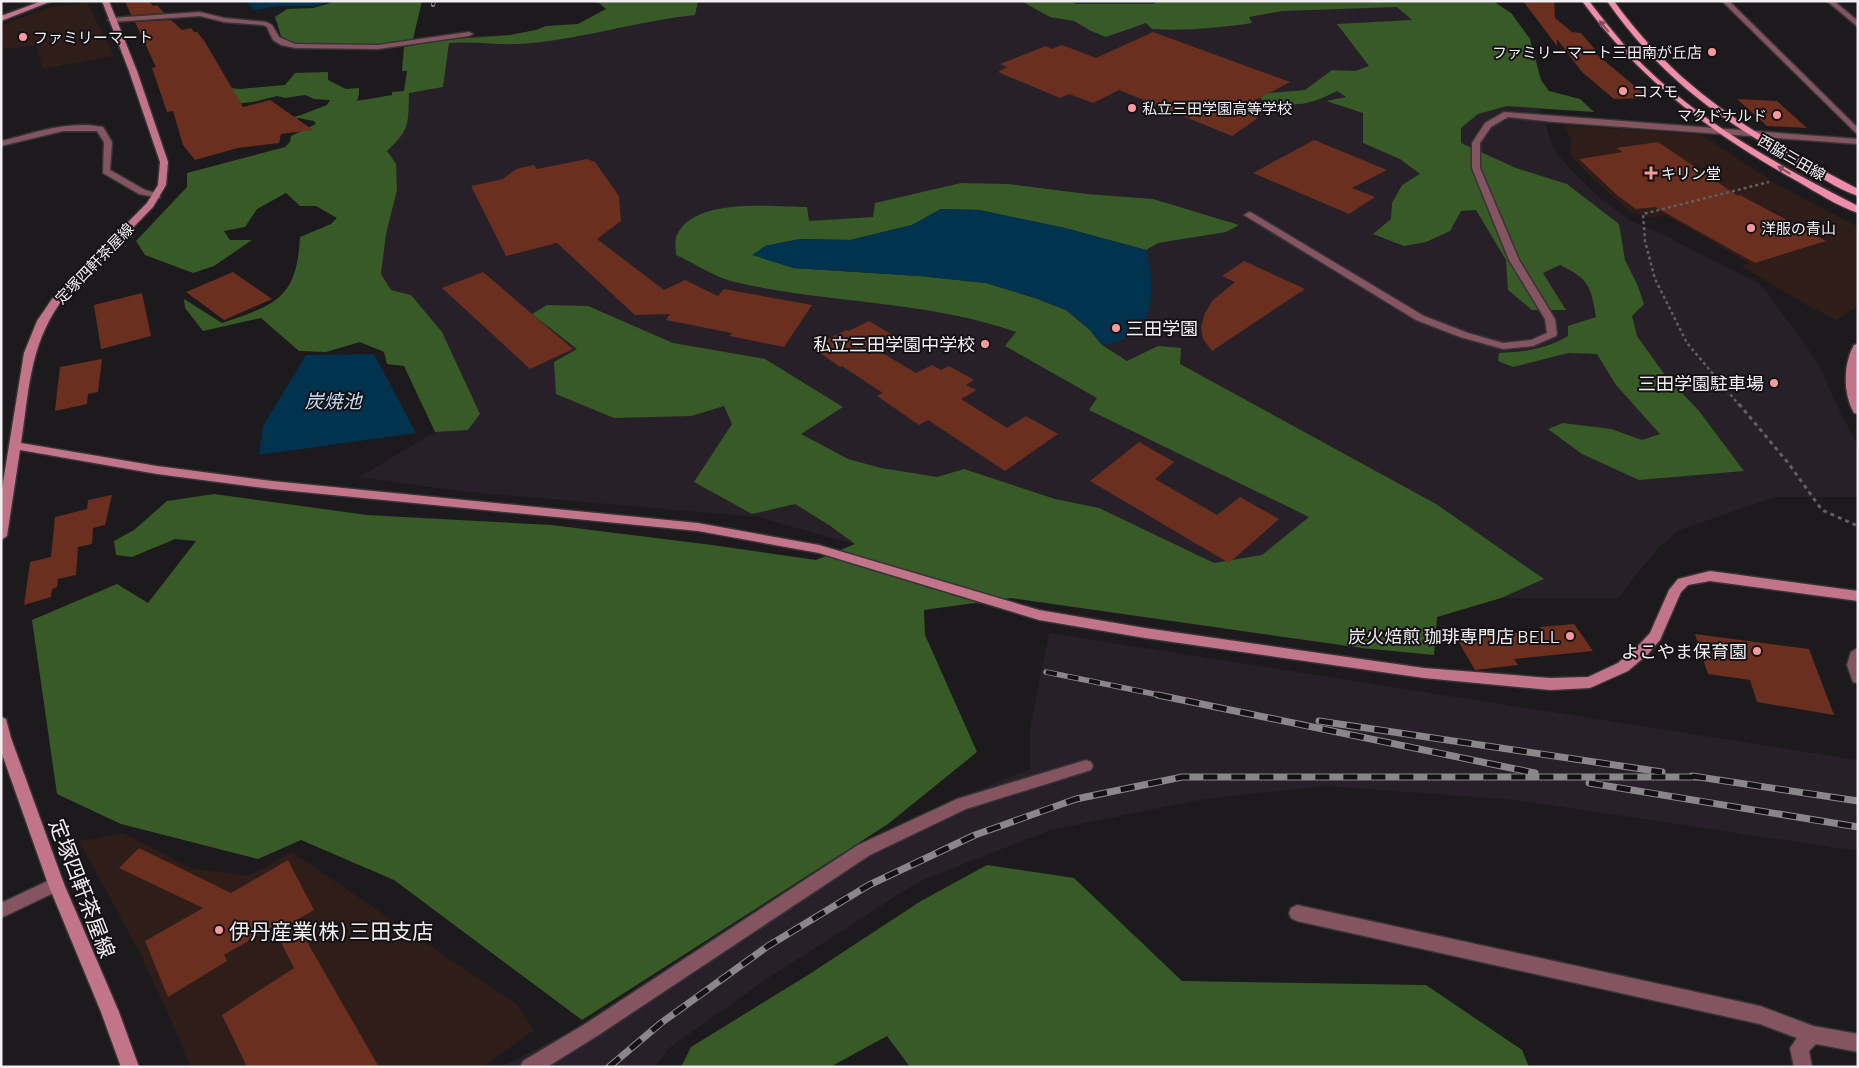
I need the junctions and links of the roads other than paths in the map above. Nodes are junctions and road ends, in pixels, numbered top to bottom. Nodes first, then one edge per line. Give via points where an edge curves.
1 (26, 1) edge
2 (49, 1) edge
3 (105, 1) edge
4 (1586, 1) edge
5 (1610, 1) edge
6 (1725, 1) edge
7 (1830, 1) edge
8 (16, 4) dead end
9 (1, 19) edge
10 (112, 20) junction
11 (1858, 25) edge
12 (469, 34) dead end
13 (1720, 131) junction
14 (1858, 133) edge
15 (1754, 134) junction
16 (1858, 142) edge
17 (1, 144) edge
18 (1858, 193) edge
19 (157, 196) junction
20 (1858, 210) edge
21 (1249, 215) dead end
22 (1858, 347) edge
23 (1858, 411) edge
24 (16, 446) junction
25 (1, 536) edge
26 (1858, 596) edge
27 (1858, 653) edge
28 (1858, 678) edge
29 (1, 723) edge
30 (1086, 766) dead end
31 (56, 884) junction
32 (1, 911) edge
33 (1297, 913) dead end
34 (1813, 1035) junction
35 (1858, 1043) edge
36 (130, 1067) edge
37 (529, 1067) edge
38 (1803, 1067) edge

1 - 8 street
2 - 9 street
3 - 10 street, 定塚四軒茶屋線
13 -> 4 main road, 西脇三田線 via 1672,96 1639,66
5 - 15 main road, 西脇三田線 via 1660,62 1692,90
6 - 14 street
7 - 11 street
10 - 12 street via 200,14 224,20 264,23 270,26 276,38 295,46 378,47
10 - 19 street, 定塚四軒茶屋線 via 164,162 162,185
13 - 15 street
20 -> 13 main road, 西脇三田線
13 - 21 street via 1507,114 1488,125 1476,142 1476,168 1514,260 1550,319 1552,334 1533,344 1503,346 1464,336 1420,318
15 - 16 street
15 - 18 main road, 西脇三田線
17 - 19 street via 70,127 100,129 108,142 106,171 142,192
19 - 24 street, 定塚四軒茶屋線 via 56,301 42,321 29,353
22 - 23 street via 1852,362 1852,396
24 - 25 street, 定塚四軒茶屋線
24 - 26 street via 272,485 698,527 819,548 1039,615 1424,673 1550,684 1590,682 1623,667 1655,636 1682,582 1710,576
27 - 28 street via 1854,671
29 - 31 street, 定塚四軒茶屋線
30 - 37 street via 962,804 864,850 591,1030
31 - 32 street
31 - 36 street, 定塚四軒茶屋線
33 - 34 street via 1760,1015
34 - 35 street
34 - 38 street via 1799,1048

